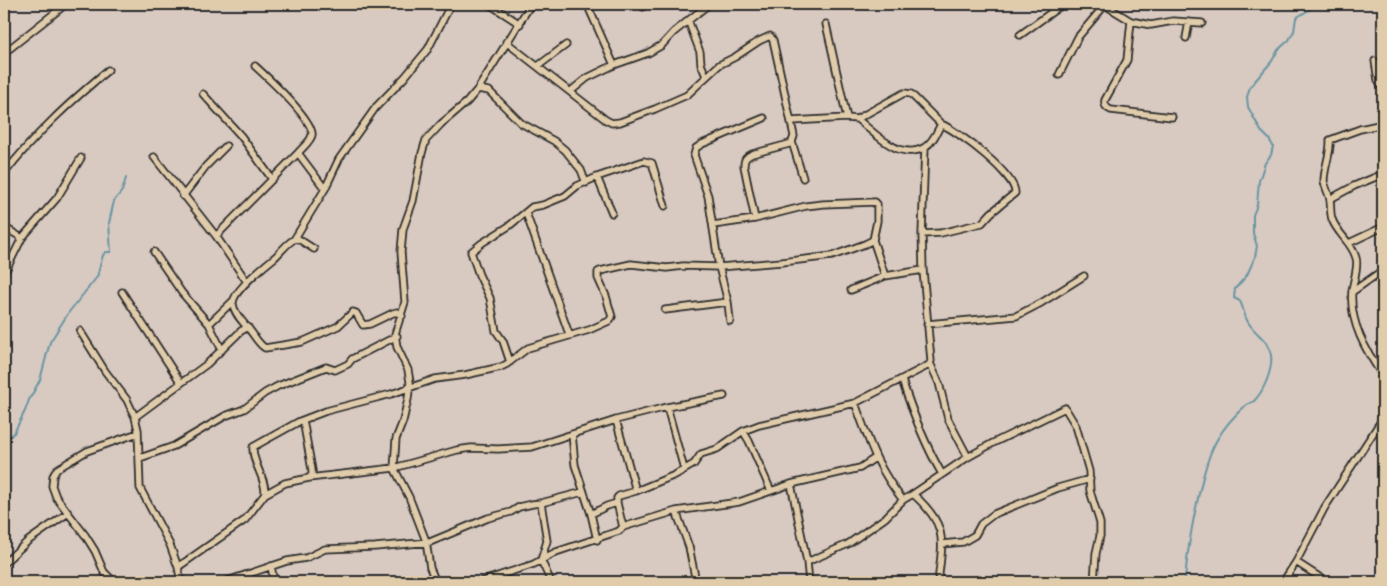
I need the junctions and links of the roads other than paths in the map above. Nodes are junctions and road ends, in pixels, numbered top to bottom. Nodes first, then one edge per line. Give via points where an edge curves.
1 (61, 4) edge
2 (451, 4) edge
3 (489, 4) edge
4 (531, 4) edge
5 (587, 4) edge
6 (709, 4) edge
7 (1062, 4) edge
8 (1104, 4) edge
9 (688, 20) junction
10 (1131, 21) junction
11 (1189, 22) junction
12 (1202, 23) dead end
13 (520, 24) junction
14 (826, 24) dead end
15 (1020, 35) dead end
16 (1186, 38) dead end
17 (506, 42) junction
18 (566, 45) dead end
19 (4, 53) edge
20 (1375, 61) dead end
21 (614, 65) junction
22 (256, 66) dead end
23 (538, 66) junction
24 (108, 70) dead end
25 (1059, 75) dead end
26 (706, 76) junction
27 (478, 89) junction
28 (1383, 90) edge
29 (571, 91) junction
30 (203, 94) dead end
31 (1172, 117) dead end
32 (764, 118) dead end
33 (847, 118) junction
34 (857, 119) junction
35 (791, 121) junction
36 (941, 124) junction
37 (1383, 124) edge
38 (792, 142) junction
39 (226, 146) dead end
40 (924, 147) junction
41 (298, 153) junction
42 (154, 157) dead end
43 (81, 158) dead end
44 (4, 174) edge
45 (1383, 174) edge
46 (597, 177) junction
47 (803, 178) dead end
48 (272, 179) junction
49 (586, 183) junction
50 (325, 189) junction
51 (183, 196) junction
52 (1330, 199) junction
53 (665, 206) dead end
54 (526, 212) junction
55 (612, 213) dead end
56 (755, 219) junction
57 (713, 225) junction
58 (4, 227) edge
59 (1383, 228) edge
60 (922, 234) junction
61 (216, 236) junction
62 (22, 238) junction
63 (295, 238) junction
64 (873, 240) junction
65 (1349, 243) junction
66 (314, 249) dead end
67 (154, 252) dead end
68 (719, 267) junction
69 (923, 270) junction
70 (1383, 270) edge
71 (4, 274) edge
72 (885, 276) junction
73 (1084, 276) dead end
74 (247, 282) junction
75 (851, 290) dead end
76 (122, 292) dead end
77 (1352, 292) junction
78 (233, 301) junction
79 (728, 302) junction
80 (665, 310) dead end
81 (402, 316) junction
82 (730, 321) dead end
83 (209, 324) junction
84 (927, 324) junction
85 (248, 327) junction
86 (80, 331) dead end
87 (569, 334) junction
88 (397, 336) junction
89 (222, 350) junction
90 (510, 362) junction
91 (930, 364) junction
92 (1383, 376) edge
93 (902, 380) junction
94 (180, 382) junction
95 (409, 387) junction
96 (724, 396) dead end
97 (855, 403) junction
98 (667, 407) junction
99 (134, 417) junction
100 (1383, 418) edge
101 (303, 420) junction
102 (616, 420) junction
103 (743, 431) junction
104 (138, 433) junction
105 (572, 434) junction
106 (968, 457) junction
107 (140, 458) junction
108 (875, 458) junction
109 (394, 468) junction
110 (684, 469) junction
111 (942, 474) junction
112 (310, 478) junction
113 (1090, 479) junction
114 (791, 484) junction
115 (636, 491) junction
116 (771, 491) junction
117 (583, 492) junction
118 (265, 494) junction
119 (913, 494) junction
120 (903, 500) junction
121 (541, 503) junction
122 (617, 503) junction
123 (676, 511) junction
124 (68, 512) junction
125 (591, 514) junction
126 (622, 527) junction
127 (597, 540) junction
128 (426, 542) junction
129 (942, 544) junction
130 (541, 560) junction
131 (807, 562) junction
132 (1296, 562) junction
133 (4, 563) edge
134 (271, 566) junction
135 (178, 567) junction
136 (114, 582) edge
137 (181, 582) edge
138 (224, 582) edge
139 (274, 582) edge
140 (434, 582) edge
141 (480, 582) edge
142 (551, 582) edge
143 (696, 582) edge
144 (809, 582) edge
145 (938, 582) edge
146 (1094, 582) edge
147 (1283, 582) edge
148 (1327, 582) edge

1 - 19 street via 61,8
2 - 50 street via 428,48 376,107 339,159
3 - 13 street
4 - 13 street
5 - 21 street
6 - 9 street
7 - 15 street
8 - 10 street
8 - 25 street via 1078,37
9 - 21 street via 648,53
9 - 26 street
10 - 11 street via 1152,25
10 - 31 street via 1127,60 1104,104 1112,110
11 - 12 street
11 - 16 street
13 - 17 street
14 - 33 street
17 - 23 street
17 - 27 street
18 - 23 street
20 - 28 street
21 - 29 street via 587,78
22 - 41 street via 290,100 310,126 311,137
23 - 29 street
24 - 44 street via 26,145
26 - 29 street via 687,95 612,123
26 - 35 street via 725,61 770,36
27 - 49 street via 489,91 521,123 565,150 581,170
27 - 81 street via 426,140 413,201 403,229 405,291
30 - 48 street via 241,136
32 - 57 street via 702,144 695,151
33 - 34 street
33 - 35 street
34 - 36 street via 908,93
34 - 40 street via 895,148 906,151
35 - 38 street
36 - 40 street
36 - 60 street via 968,140 996,165 1015,190 982,223
37 - 52 street via 1330,140 1324,182
38 - 47 street
38 - 56 street via 752,154 744,161
39 - 51 street
40 - 60 street
41 - 48 street
41 - 50 street
42 - 51 street
43 - 62 street via 57,198
45 - 52 street
46 - 49 street
46 - 53 street via 644,161 652,162
46 - 55 street
48 - 61 street
49 - 54 street via 565,196
50 - 63 street
51 - 61 street
52 - 65 street via 1332,218 1339,233
54 - 87 street
54 - 90 street via 471,252 490,298 496,331
56 - 57 street
56 - 64 street via 806,206 875,202 878,221
57 - 68 street
58 - 62 street
59 - 65 street
60 - 69 street
61 - 74 street
62 - 71 street
63 - 66 street
63 - 74 street
64 - 68 street via 832,256
64 - 72 street
65 - 77 street via 1357,259
67 - 83 street via 182,293
68 - 79 street
68 - 87 street via 667,268 631,264 600,271 598,278 610,306 612,320
69 - 72 street
69 - 84 street
70 - 77 street
72 - 75 street
73 - 84 street via 1016,316
74 - 78 street
76 - 94 street
77 - 92 street via 1351,304 1358,332
78 - 83 street
78 - 85 street via 238,317
79 - 80 street
79 - 82 street
81 - 85 street via 397,312 363,325 354,312 338,326 302,342 265,348
81 - 88 street via 396,327
83 - 89 street
84 - 91 street
85 - 89 street
86 - 99 street via 127,400
87 - 90 street via 528,348
88 - 95 street via 397,347 408,370
88 - 107 street via 335,370 326,367 278,386 244,409 225,416 174,446
89 - 94 street
90 - 95 street
91 - 93 street
91 - 106 street via 948,419
93 - 97 street
93 - 111 street via 916,422
94 - 99 street
95 - 101 street
95 - 109 street via 396,439
96 - 98 street
97 - 103 street
97 - 108 street
98 - 102 street
98 - 110 street
99 - 104 street
100 - 132 street via 1325,507
101 - 112 street via 312,470
101 - 118 street via 252,448
102 - 105 street
102 - 115 street
103 - 110 street via 717,449 701,454 694,464
103 - 116 street
104 - 107 street
104 - 124 street via 87,451 54,472 54,492
105 - 109 street via 532,447 458,450
105 - 117 street
106 - 111 street
106 - 113 street via 1065,408 1076,426
107 - 135 street via 140,488
108 - 114 street via 860,468
108 - 120 street
109 - 112 street
109 - 128 street
110 - 115 street via 675,476
111 - 119 street
112 - 118 street via 285,483
113 - 129 street via 1058,488 994,514 964,542
113 - 146 street via 1090,491 1100,523
114 - 116 street
114 - 131 street
115 - 122 street via 619,496
116 - 123 street via 738,502
117 - 121 street
117 - 125 street
118 - 135 street via 245,520
119 - 120 street
119 - 129 street via 936,520
120 - 131 street via 885,518 848,544
121 - 128 street via 519,507
121 - 130 street via 547,542
122 - 125 street
122 - 126 street
123 - 126 street
123 - 143 street via 690,547
124 - 133 street
124 - 136 street via 95,551 104,572
125 - 127 street
126 - 127 street
127 - 130 street
128 - 134 street via 326,549 306,558
128 - 140 street
129 - 145 street
130 - 141 street
130 - 142 street
131 - 144 street
132 - 147 street
132 - 148 street
134 - 138 street
134 - 139 street
135 - 137 street

